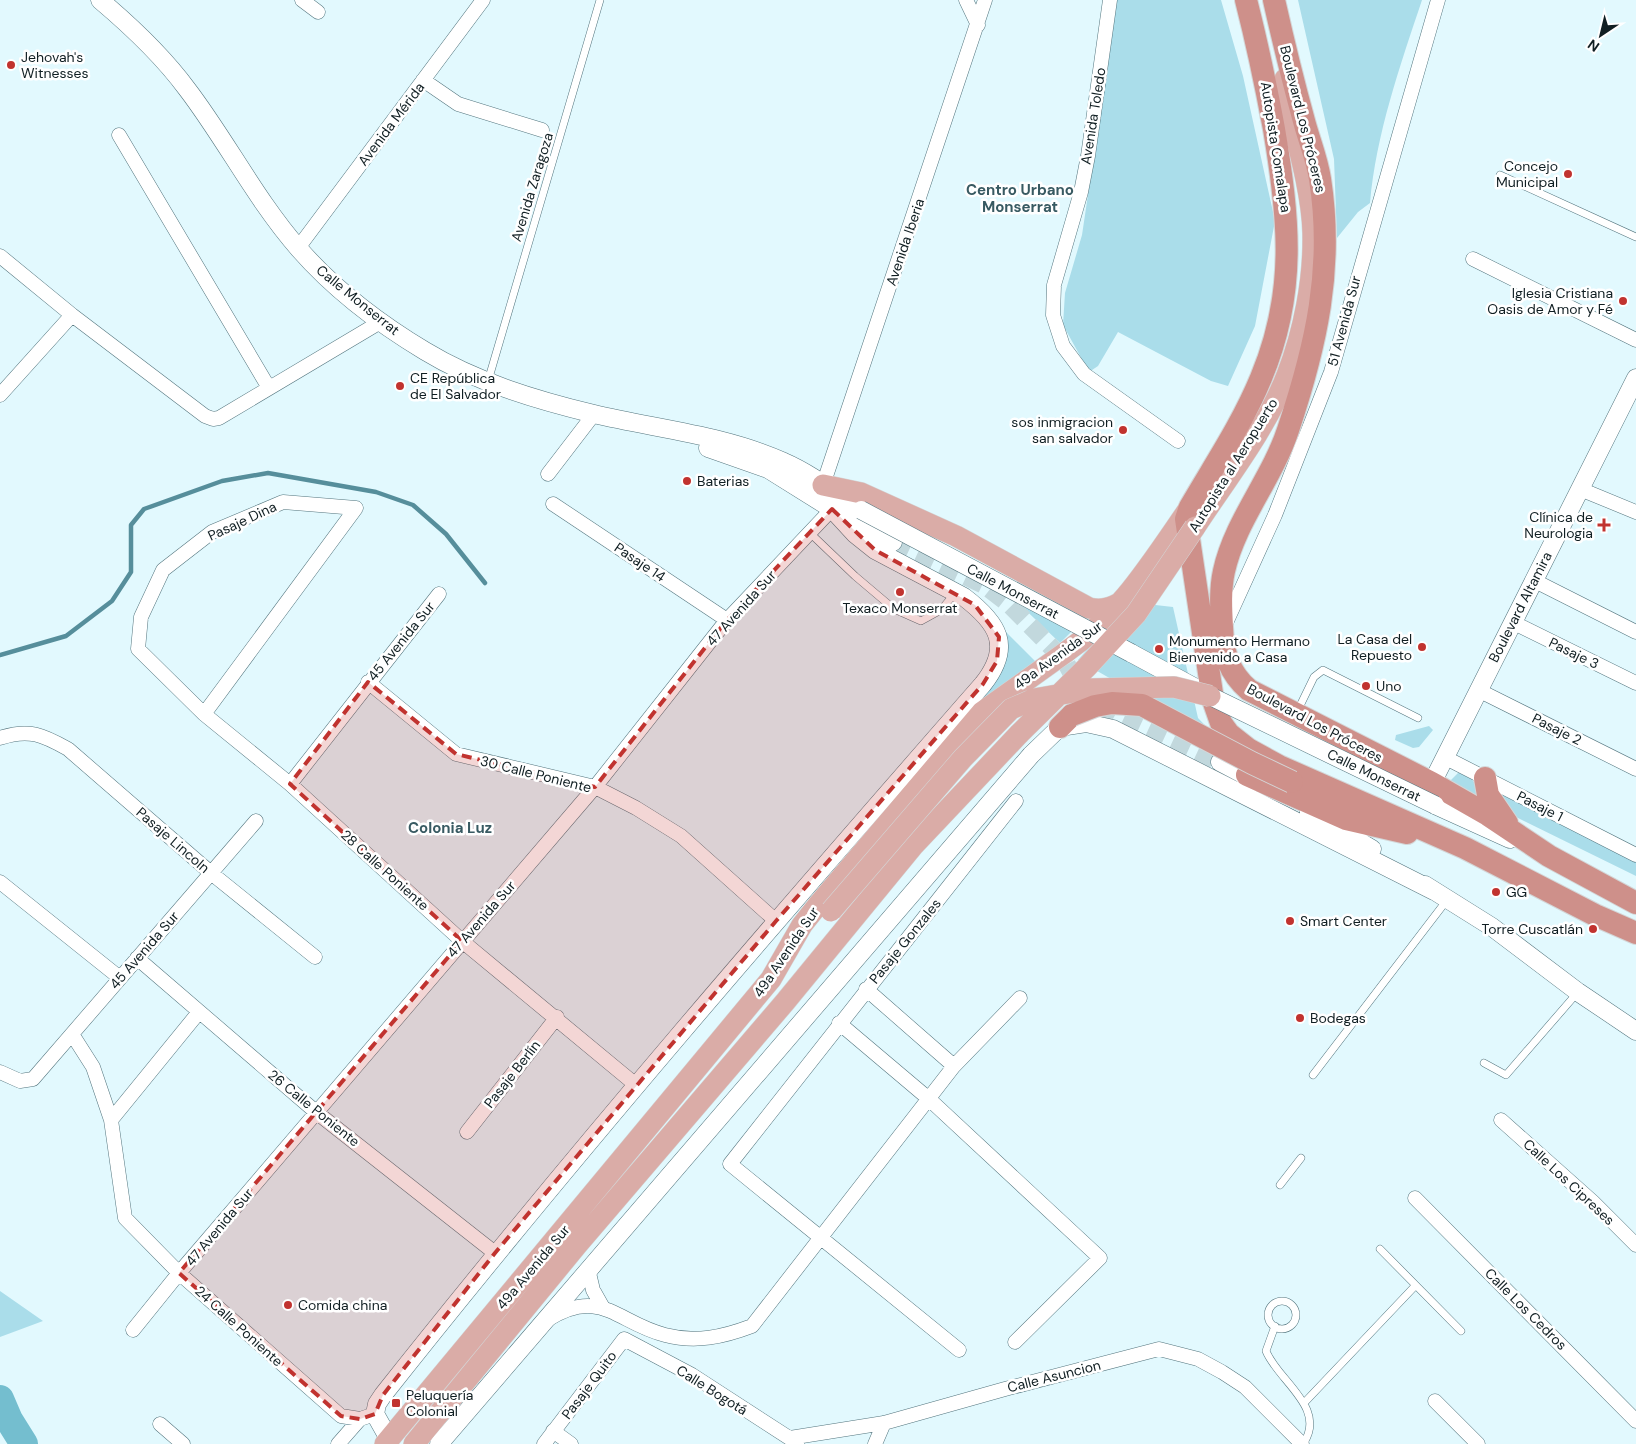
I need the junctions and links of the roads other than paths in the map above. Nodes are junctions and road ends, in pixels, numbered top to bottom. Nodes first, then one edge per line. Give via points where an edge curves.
1 (100, 0) edge
2 (302, 0) edge
3 (483, 0) edge
4 (600, 0) edge
5 (966, 0) edge
6 (985, 0) edge
7 (1110, 0) edge
8 (1246, 0) edge
9 (1274, 0) edge
10 (1438, 0) edge
11 (318, 12) dead end
12 (978, 25) junction
13 (1283, 38) junction
14 (423, 80) junction
15 (542, 130) dead end
16 (119, 136) dead end
17 (1500, 175) dead end
18 (1636, 237) edge
19 (298, 248) junction
20 (0, 256) edge
21 (1473, 259) dead end
22 (72, 315) junction
23 (382, 321) junction
24 (1636, 340) edge
25 (1636, 380) edge
26 (488, 381) junction
27 (269, 388) junction
28 (1, 391) edge
29 (594, 414) junction
30 (664, 428) junction
31 (1178, 442) dead end
32 (548, 474) dead end
33 (824, 485) junction
34 (1580, 489) junction
35 (553, 504) dead end
36 (832, 509) junction
37 (1636, 512) edge
38 (1192, 517) junction
39 (810, 532) junction
40 (893, 542) tunnel mouth
41 (1533, 580) junction
42 (956, 593) junction
43 (439, 594) dead end
44 (1123, 601) junction
45 (727, 620) junction
46 (1512, 622) junction
47 (1222, 632) junction
48 (1636, 632) edge
49 (138, 650) joint
50 (1095, 659) joint
51 (368, 682) junction
52 (1636, 683) edge
53 (1478, 690) junction
54 (1210, 696) junction
55 (204, 714) junction
56 (1296, 714) junction
57 (1418, 718) dead end
58 (1066, 721) junction
59 (0, 738) edge
60 (1444, 757) junction
61 (1220, 762) tunnel mouth
62 (1636, 769) edge
63 (1247, 775) junction
64 (1485, 778) junction
65 (1432, 783) junction
66 (290, 784) junction
67 (594, 788) junction
68 (1016, 801) dead end
69 (1387, 813) junction
70 (256, 821) dead end
71 (1466, 848) junction
72 (1636, 855) edge
73 (1549, 856) junction
74 (211, 873) junction
75 (0, 882) edge
76 (1441, 896) junction
77 (1636, 903) edge
78 (776, 920) junction
79 (1636, 935) edge
80 (462, 940) junction
81 (315, 957) dead end
82 (137, 958) junction
83 (120, 978) junction
84 (771, 979) junction
85 (866, 989) junction
86 (1578, 992) junction
87 (1020, 998) dead end
88 (200, 1012) junction
89 (556, 1017) junction
90 (839, 1023) junction
91 (1636, 1031) edge
92 (72, 1034) junction
93 (1484, 1063) dead end
94 (954, 1066) junction
95 (0, 1072) edge
96 (1313, 1075) dead end
97 (636, 1084) junction
98 (929, 1099) junction
99 (316, 1112) junction
100 (110, 1120) junction
101 (1501, 1120) dead end
102 (467, 1132) dead end
103 (1301, 1158) dead end
104 (1280, 1185) dead end
105 (1415, 1198) dead end
106 (819, 1237) junction
107 (1636, 1245) edge
108 (606, 1248) junction
109 (1380, 1249) dead end
110 (495, 1254) junction
111 (180, 1272) junction
112 (1415, 1286) junction
113 (602, 1306) junction
114 (545, 1322) junction
115 (1275, 1326) junction
116 (134, 1330) dead end
117 (1461, 1331) dead end
118 (624, 1339) joint
119 (1015, 1342) dead end
120 (959, 1350) dead end
121 (1435, 1401) dead end
122 (1304, 1403) junction
123 (368, 1417) junction
124 (1636, 1421) edge
125 (884, 1423) junction
126 (160, 1424) dead end
127 (554, 1431) junction
128 (387, 1441) edge
129 (794, 1441) edge
130 (183, 1444) edge
131 (338, 1444) edge
132 (414, 1444) edge
133 (439, 1444) edge
134 (544, 1444) edge
135 (571, 1444) edge
136 (875, 1444) edge
137 (1303, 1444) edge
138 (1478, 1444) edge

1 - 19 street, Calle Monserrat via 152,48 187,89
2 - 11 street
3 - 14 street, Avenida Mérida
4 - 26 lane, Avenida Zaragoza
5 - 12 street
6 - 12 street, Avenida Iberia
7 - 31 street, Avenida Toledo via 1088,156 1054,285 1053,315 1063,346 1080,370
8 - 38 highway, Autopista Comalapa via 1260,54 1285,192 1288,260 1275,337 1262,377
9 - 13 highway
10 - 47 street, 51 Avenida Sur via 1331,372 1275,515
12 - 33 street, Avenida Iberia
13 - 38 main road, Autopista al Aeropuerto via 1286,96 1313,233 1308,296 1298,341 1284,381 1258,431
13 - 47 highway, Boulevard Los Próceres via 1320,177 1326,250 1323,296 1288,430 1227,561 1222,587
14 - 15 street via 458,104
14 - 19 street, Avenida Mérida
16 - 27 street
17 - 18 lane
19 - 23 street, Calle Monserrat via 324,276
20 - 22 street
21 - 24 street
22 - 27 street via 209,419 219,418
22 - 28 street
23 - 26 street, Calle Monserrat via 450,366
23 - 27 street
25 - 34 street, Boulevard Altamira
26 - 29 street, Calle Monserrat
29 - 30 street, Calle Monserrat
29 - 32 street
30 - 33 street, Calle Monserrat via 734,444 785,462
30 - 36 street, Calle Monserrat via 768,469
33 - 44 main road via 861,493 956,536 1089,608 1111,608
33 - 54 street, Calle Monserrat, bridge via 861,510
34 - 37 street
34 - 41 street, Boulevard Altamira
35 - 45 street, Pasaje 14
36 - 39 street, 47 Avenida Sur
36 - 40 street, Calle Monserrat
36 - 42 street, 49a Avenida Sur via 874,550
38 - 44 main road, 49a Avenida Sur
38 - 50 main road, Autopista al Aeropuerto, bridge via 1136,614
38 - 69 highway via 1187,528 1206,667 1221,722 1238,742 1279,766
39 - 42 lane via 894,609 921,621 941,610
39 - 45 street, 47 Avenida Sur
41 - 46 street, Boulevard Altamira
41 - 48 street
42 - 78 street, 49a Avenida Sur via 975,605 995,628 1000,648 995,668
43 - 51 street, 45 Avenida Sur
44 - 84 main road, 49a Avenida Sur, bridge via 1098,627 982,712 812,912
45 - 67 street, 47 Avenida Sur
46 - 52 street, Pasaje 3
46 - 53 street, Boulevard Altamira
47 - 56 highway, Boulevard Los Próceres via 1228,665 1237,680 1249,690
49 - 55 street, 28 Calle Poniente
49 - 55 street, Pasaje Dina via 141,617 163,570 212,532 283,502 356,508
50 - 132 main road, 49a Avenida Sur, bridge via 913,846
51 - 66 street, 45 Avenida Sur
51 - 67 street, 30 Calle Poniente via 456,754
53 - 60 street, Boulevard Altamira via 1451,734
53 - 62 street, Pasaje 2
54 - 73 street, Calle Monserrat, bridge via 1435,805
54 - 84 main road, bridge via 1174,687 1091,688 1034,699 1011,709 963,758
55 - 66 street, 28 Calle Poniente
56 - 57 lane via 1314,677 1323,670
56 - 65 highway, Boulevard Los Próceres via 1375,751
58 - 69 highway, bridge via 1089,708 1112,703 1142,705 1292,782 1341,803
58 - 76 street via 1113,729
58 - 108 street via 1031,755
59 - 74 street, Pasaje Lincoln via 26,731 49,738 68,749
60 - 64 street, Pasaje 1
60 - 65 street, Boulevard Altamira
61 - 63 street
63 - 71 highway via 1346,819
63 - 76 street via 1379,853
64 - 72 street, Pasaje 1
64 - 73 highway via 1488,795 1504,820
65 - 73 highway, Boulevard Los Próceres
66 - 80 street, 28 Calle Poniente
67 - 78 street, 30 Calle Poniente via 636,808 681,836
67 - 80 street, 47 Avenida Sur
68 - 85 street, Pasaje Gonzales
69 - 71 highway
70 - 74 street, 45 Avenida Sur
71 - 79 highway
73 - 77 highway, Boulevard Los Próceres
74 - 81 street, Pasaje Lincoln
74 - 82 street, 45 Avenida Sur
75 - 83 street
76 - 86 street via 1492,927
76 - 96 lane
78 - 97 street, 49a Avenida Sur
80 - 89 street, 28 Calle Poniente
80 - 99 street, 47 Avenida Sur
82 - 83 street, 45 Avenida Sur
82 - 88 street, 26 Calle Poniente
83 - 92 street, 45 Avenida Sur
84 - 128 main road, 49a Avenida Sur
85 - 90 street
85 - 94 street, Pasaje Gonzales
86 - 91 street
86 - 93 lane via 1506,1075
87 - 94 street
88 - 99 street, 26 Calle Poniente
88 - 100 street
89 - 97 street, 28 Calle Poniente
89 - 102 street, Pasaje Berlín
90 - 98 street
90 - 106 street via 730,1164
92 - 95 street, 45 Avenida Sur via 33,1078 20,1081
92 - 100 street, 24 Calle Poniente via 93,1067
94 - 98 street
97 - 110 street, 49a Avenida Sur
98 - 106 street
98 - 119 street via 1100,1258
99 - 110 street, 26 Calle Poniente
99 - 111 street, 47 Avenida Sur
100 - 111 street, 24 Calle Poniente via 125,1218
101 - 107 street, Calle Los Cipreses
103 - 104 lane
105 - 124 street, Calle Los Cedros
106 - 113 street via 752,1326 733,1333 700,1340 665,1335
106 - 120 street
108 - 113 street via 589,1273 593,1290
108 - 114 street
109 - 112 lane
110 - 123 street, 49a Avenida Sur
111 - 116 street, 47 Avenida Sur
111 - 123 street, 24 Calle Poniente via 341,1416
112 - 117 lane
112 - 122 lane
113 - 114 street via 584,1306 555,1315
114 - 133 street
115 - 115 lane via 1285,1328 1294,1322 1295,1311 1288,1303 1278,1301 1270,1308 1268,1318
115 - 122 lane via 1266,1351 1275,1369
118 - 127 street, Pasaje Quito
118 - 129 street, Calle Bogotá via 692,1375
121 - 138 street
122 - 137 lane via 1310,1425
123 - 128 street
123 - 131 street
125 - 129 street, Calle Asuncion
125 - 136 street
125 - 137 street, Calle Asuncion via 1159,1349 1198,1359 1245,1387
126 - 130 street
127 - 134 street, Pasaje Quito
127 - 135 street, Pasaje Quito

